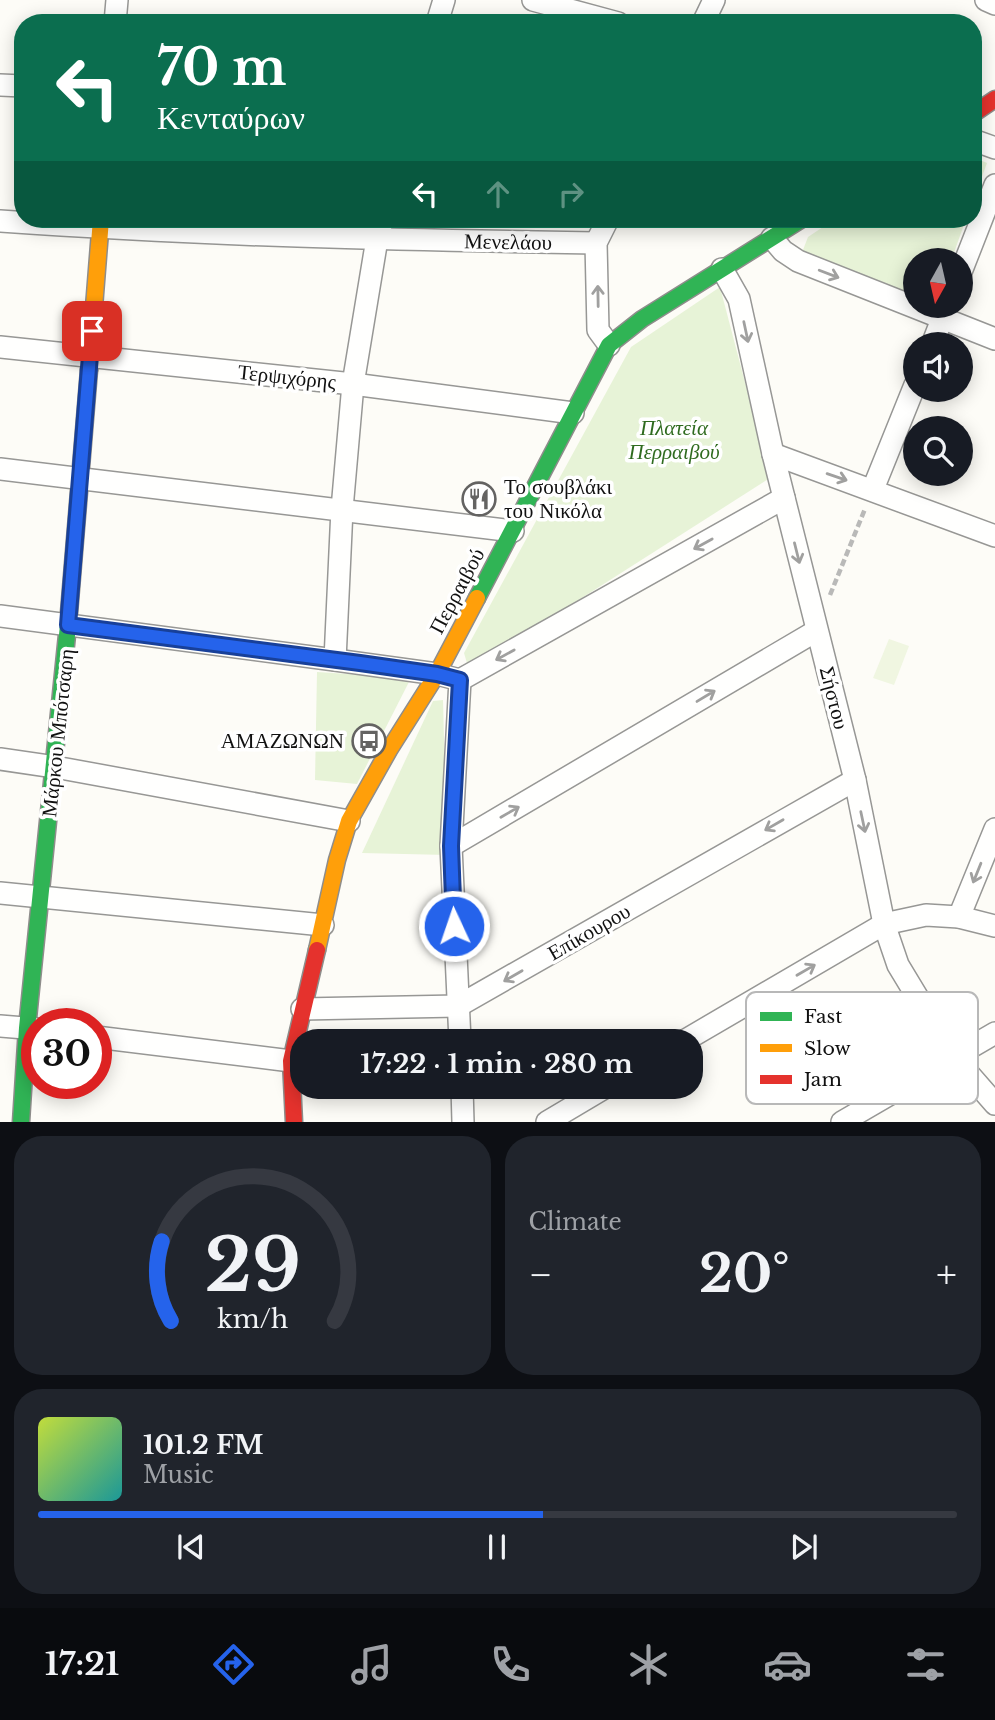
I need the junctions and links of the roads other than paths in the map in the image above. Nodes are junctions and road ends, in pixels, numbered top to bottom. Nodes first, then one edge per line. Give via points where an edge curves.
1 (533, 0) edge
2 (986, 0) edge
3 (995, 4) edge
4 (585, 14) edge
5 (995, 185) edge
6 (982, 218) edge
7 (101, 228) edge
8 (334, 228) edge
9 (604, 228) edge
10 (788, 228) edge
11 (978, 228) edge
12 (380, 229) edge
13 (772, 238) junction
14 (596, 243) junction
15 (970, 248) edge
16 (722, 269) junction
17 (903, 297) edge
18 (956, 318) edge
19 (995, 339) edge
20 (609, 345) junction
21 (0, 347) edge
22 (90, 357) junction
23 (354, 384) junction
24 (908, 402) edge
25 (573, 413) junction
26 (773, 454) junction
27 (0, 469) edge
28 (79, 479) junction
29 (873, 489) junction
30 (784, 499) junction
31 (342, 509) junction
32 (513, 531) junction
33 (995, 536) edge
34 (0, 617) edge
35 (68, 625) junction
36 (816, 631) junction
37 (335, 660) junction
38 (437, 674) junction
39 (460, 680) junction
40 (0, 759) edge
41 (55, 766) junction
42 (855, 780) junction
43 (349, 821) junction
44 (995, 829) edge
45 (451, 846) junction
46 (0, 893) edge
47 (40, 897) junction
48 (959, 917) junction
49 (884, 924) junction
50 (323, 925) junction
51 (995, 926) edge
52 (768, 992) edge
53 (914, 992) edge
54 (746, 1005) edge
55 (458, 1006) junction
56 (33, 1008) edge
57 (302, 1009) junction
58 (0, 1026) edge
59 (21, 1027) edge
60 (298, 1029) edge
61 (459, 1029) edge
62 (703, 1030) edge
63 (995, 1033) edge
64 (112, 1039) edge
65 (978, 1042) edge
66 (290, 1061) edge
67 (978, 1085) edge
68 (24, 1099) edge
69 (293, 1099) edge
70 (462, 1099) edge
71 (586, 1099) edge
72 (872, 1104) edge
73 (995, 1104) edge
74 (21, 1122) edge
75 (294, 1122) edge
76 (463, 1122) edge
77 (547, 1122) edge
78 (842, 1122) edge

1 - 4 street
2 - 3 street
5 - 6 street
7 - 22 street, Μάρκου Μπότσαρη
8 - 12 street, Μενελάου
9 - 14 street
10 - 13 street, Περραιβού
11 - 15 street
12 - 14 street, Μενελάου
12 - 23 street
13 - 16 street, Περραιβού
13 -> 17 street via 798,261
20 -> 14 street via 598,331
16 - 20 street, Περραιβού
16 -> 26 street, Σήστου via 739,299
18 - 19 street
20 - 25 street, Περραιβού
21 - 22 street, Τερψιχόρης
22 - 23 street, Τερψιχόρης
22 - 28 street, Μάρκου Μπότσαρη
23 - 25 street, Τερψιχόρης
23 - 31 street
24 - 29 street
25 - 32 street, Περραιβού
26 -> 29 street
26 - 30 street, Σήστου
27 - 28 street
28 - 31 street
28 - 35 street, Μάρκου Μπότσαρη
29 - 33 street
30 -> 36 street, Σήστου
30 -> 39 street
31 - 32 street
31 - 37 street
32 - 38 street, Περραιβού
34 - 35 street
35 - 37 street
35 - 41 street, Μάρκου Μπότσαρη
36 - 42 street, Σήστου
45 -> 36 street
37 - 38 street
38 - 39 street
38 - 43 street, Περραιβού
39 - 45 street
40 - 41 street
41 - 43 street
41 - 47 street, Μάρκου Μπότσαρη
42 -> 49 street, Σήστου
42 -> 55 street, Επίκουρου
43 - 50 street, Περραιβού
44 -> 48 street
45 - 55 street
46 - 47 street
47 - 50 street
47 - 56 street, Μάρκου Μπότσαρη
48 - 49 street via 926,915
48 - 51 street
52 -> 49 street
49 - 53 street, Σήστου via 898,965
50 - 57 street, Περραιβού
62 -> 54 street
55 - 57 street, Επίκουρου
55 - 61 street
57 - 60 street, Περραιβού
58 - 59 street
63 - 65 street
64 - 66 street
67 - 73 street, Σήστου
68 - 74 street, Μάρκου Μπότσαρη
69 - 75 street, Περραιβού
70 - 76 street
71 - 77 street
72 - 78 street

